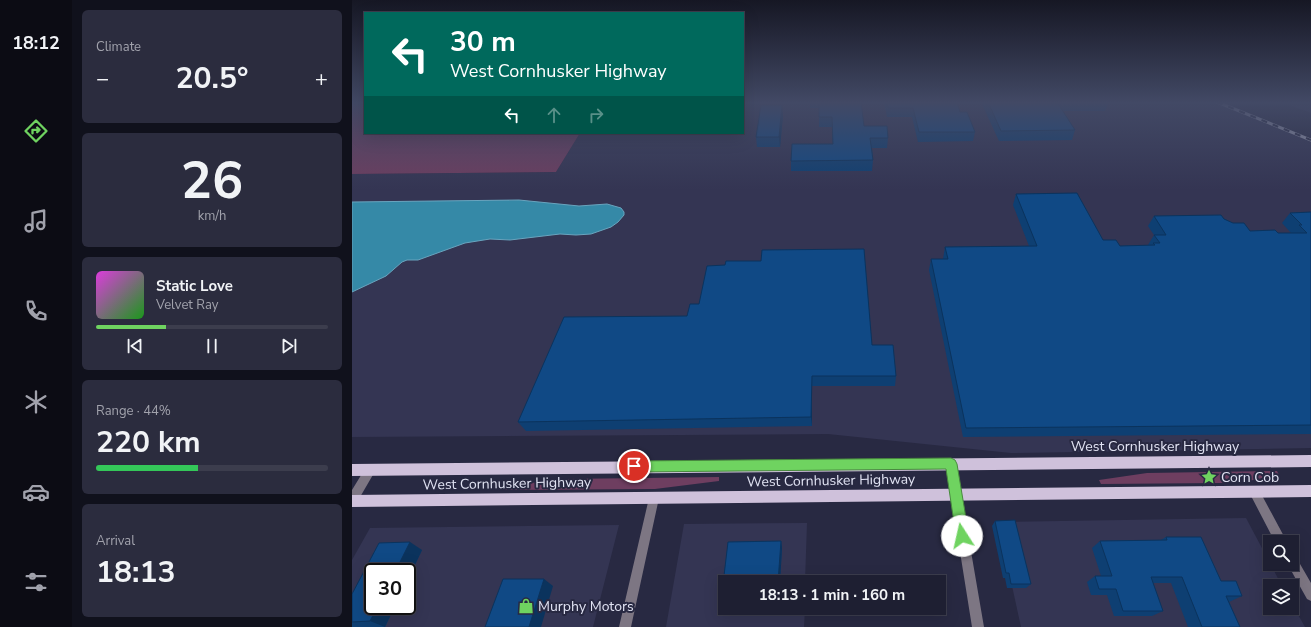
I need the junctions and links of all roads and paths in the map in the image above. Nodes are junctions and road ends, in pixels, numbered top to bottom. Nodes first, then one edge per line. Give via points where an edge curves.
1 (1311, 461) edge
2 (951, 464) junction
3 (352, 470) edge
4 (370, 470) junction
5 (1311, 491) edge
6 (1254, 492) junction
7 (956, 495) junction
8 (654, 498) junction
9 (352, 500) edge
10 (1278, 535) edge
11 (1298, 571) edge
12 (1311, 595) edge
13 (625, 627) edge
14 (978, 627) edge

1 - 2 main road, West Cornhusker Highway
2 - 4 main road, West Cornhusker Highway
2 - 7 street
3 - 4 main road, West Cornhusker Highway
4 - 9 street
5 - 6 main road, West Cornhusker Highway
6 - 7 main road, West Cornhusker Highway
6 - 10 street
7 - 8 main road, West Cornhusker Highway
7 - 14 street
8 - 9 main road, West Cornhusker Highway
8 - 13 street
11 - 12 street

